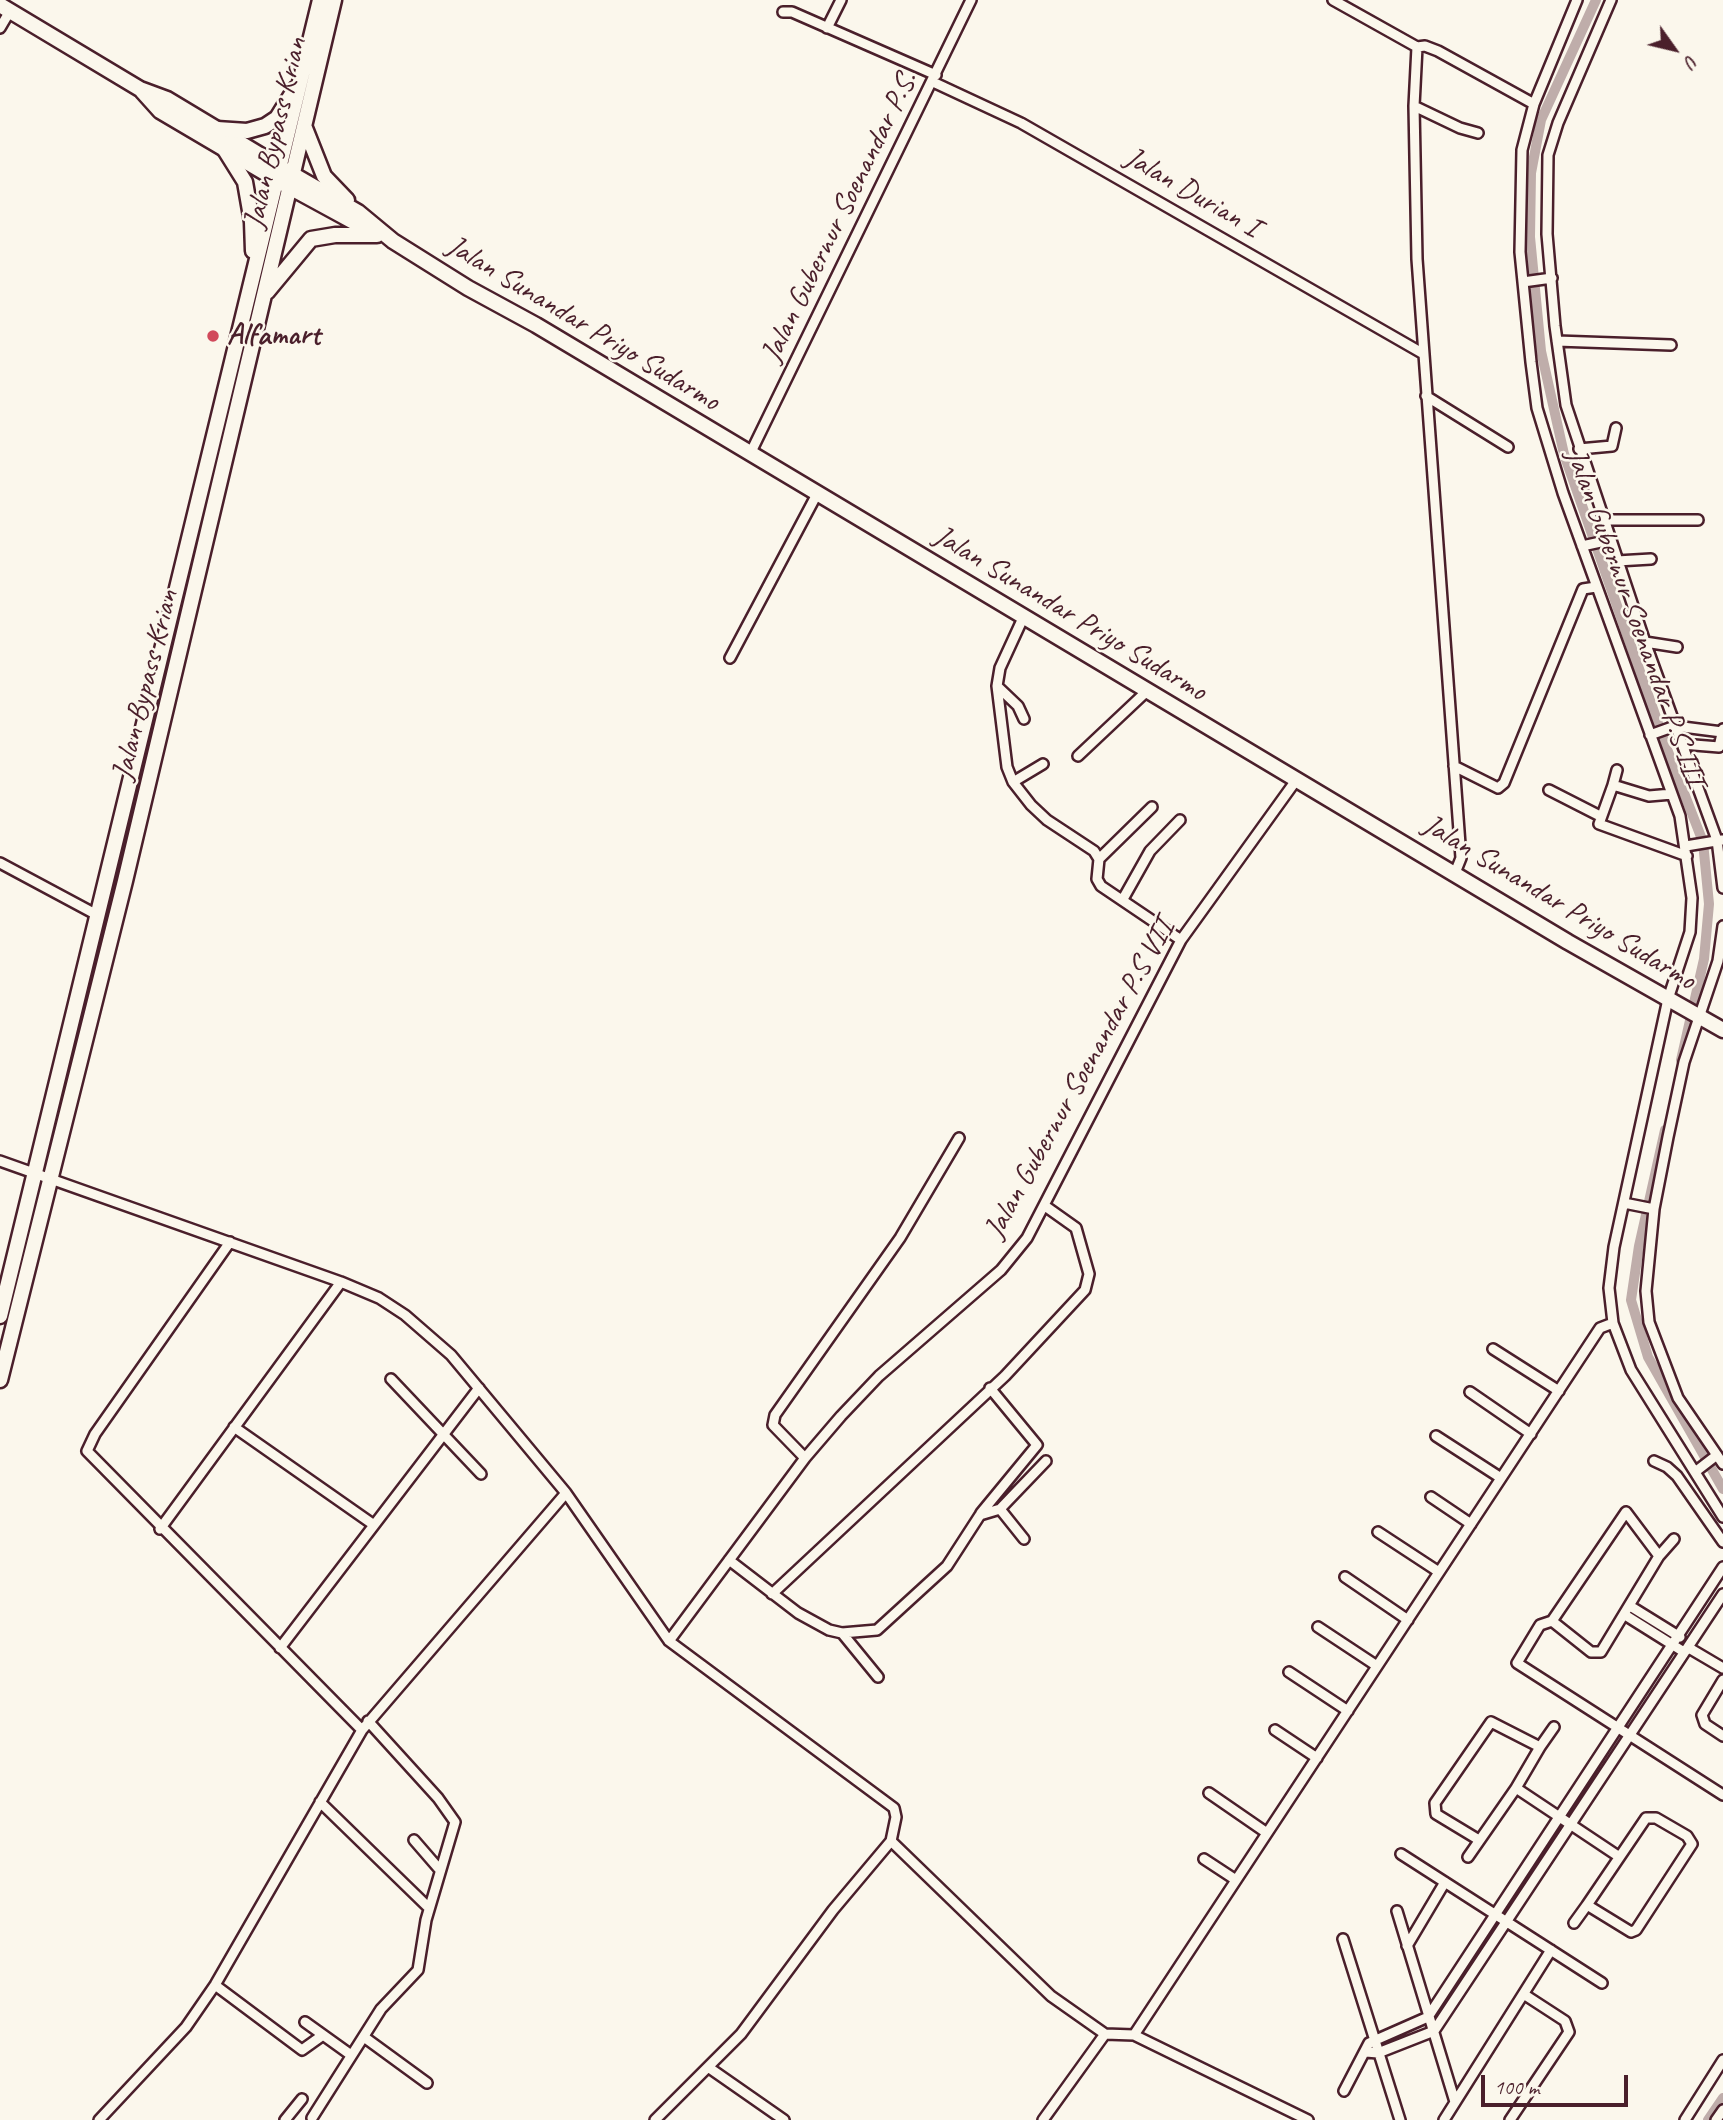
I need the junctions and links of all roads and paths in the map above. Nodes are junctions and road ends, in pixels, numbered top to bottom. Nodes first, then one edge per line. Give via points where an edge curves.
1 (320, 0) edge
2 (334, 0) edge
3 (842, 0) edge
4 (971, 0) edge
5 (1333, 0) edge
6 (1577, 0) edge
7 (1611, 0) edge
8 (5, 8) edge
9 (783, 12) dead end
10 (0, 28) edge
11 (827, 28) junction
12 (1417, 47) junction
13 (304, 71) junction
14 (934, 78) junction
15 (140, 89) junction
16 (1534, 104) junction
17 (1415, 106) junction
18 (305, 127) junction
19 (217, 129) junction
20 (1478, 133) dead end
21 (225, 150) junction
22 (279, 174) junction
23 (293, 182) junction
24 (358, 212) junction
25 (377, 235) junction
26 (393, 241) junction
27 (253, 267) junction
28 (1550, 278) junction
29 (1525, 281) junction
30 (262, 299) junction
31 (1557, 341) junction
32 (1671, 345) dead end
33 (1422, 354) junction
34 (1426, 396) junction
35 (1616, 428) dead end
36 (1507, 447) dead end
37 (1580, 449) junction
38 (750, 454) junction
39 (817, 494) junction
40 (1604, 520) junction
41 (1698, 520) dead end
42 (1608, 541) junction
43 (1585, 545) junction
44 (1651, 559) dead end
45 (1617, 561) junction
46 (1596, 587) junction
47 (1023, 618) junction
48 (1646, 642) junction
49 (1676, 647) dead end
50 (730, 658) dead end
51 (997, 686) junction
52 (1147, 691) junction
53 (1024, 719) dead end
54 (1673, 727) junction
55 (1723, 730) edge
56 (1652, 734) junction
57 (1682, 744) junction
58 (1078, 756) dead end
59 (1043, 764) dead end
60 (1454, 766) junction
61 (1617, 770) dead end
62 (1297, 779) junction
63 (1013, 782) junction
64 (1613, 785) junction
65 (1549, 790) dead end
66 (1672, 793) junction
67 (1152, 807) dead end
68 (1600, 816) junction
69 (1180, 820) dead end
70 (1718, 840) edge
71 (1690, 849) junction
72 (1099, 859) junction
73 (0, 863) edge
74 (1455, 873) junction
75 (1723, 888) edge
76 (1123, 900) junction
77 (99, 916) junction
78 (1723, 926) edge
79 (1181, 940) junction
80 (1672, 1000) junction
81 (1698, 1015) junction
82 (1723, 1030) edge
83 (959, 1138) dead end
84 (0, 1161) edge
85 (34, 1175) junction
86 (51, 1181) junction
87 (1627, 1203) junction
88 (1045, 1206) junction
89 (1651, 1208) junction
90 (230, 1242) junction
91 (341, 1282) junction
92 (0, 1317) edge
93 (1613, 1323) junction
94 (1493, 1349) dead end
95 (391, 1379) dead end
96 (0, 1380) edge
97 (479, 1388) junction
98 (990, 1388) junction
99 (1559, 1391) junction
100 (1471, 1392) dead end
101 (234, 1427) junction
102 (443, 1434) junction
103 (1531, 1434) junction
104 (1436, 1436) dead end
105 (1714, 1457) junction
106 (804, 1458) junction
107 (1046, 1461) dead end
108 (1654, 1461) dead end
109 (1723, 1464) edge
110 (1697, 1470) junction
111 (481, 1474) dead end
112 (1502, 1478) junction
113 (566, 1493) junction
114 (1431, 1497) dead end
115 (1000, 1509) junction
116 (980, 1515) junction
117 (1723, 1517) edge
118 (1471, 1524) junction
119 (374, 1525) junction
120 (160, 1529) junction
121 (1378, 1532) dead end
122 (1024, 1539) dead end
123 (1674, 1539) dead end
124 (1723, 1542) edge
125 (1660, 1556) junction
126 (729, 1560) junction
127 (1723, 1567) edge
128 (1439, 1572) junction
129 (1345, 1577) dead end
130 (772, 1594) junction
131 (1723, 1594) edge
132 (1627, 1611) junction
133 (1408, 1620) junction
134 (1552, 1621) junction
135 (1318, 1627) dead end
136 (847, 1635) junction
137 (1675, 1640) junction
138 (669, 1641) junction
139 (280, 1648) junction
140 (1688, 1648) junction
141 (1377, 1666) junction
142 (1723, 1668) edge
143 (1289, 1672) dead end
144 (878, 1677) dead end
145 (1723, 1680) edge
146 (1348, 1711) junction
147 (368, 1721) junction
148 (1554, 1727) dead end
149 (1617, 1728) junction
150 (362, 1730) junction
151 (1275, 1730) dead end
152 (1629, 1736) junction
153 (1723, 1736) edge
154 (1541, 1747) junction
155 (1317, 1758) junction
156 (1516, 1788) junction
157 (1209, 1793) dead end
158 (1723, 1795) edge
159 (320, 1802) junction
160 (1559, 1818) junction
161 (1570, 1824) junction
162 (1267, 1833) junction
163 (414, 1840) dead end
164 (1479, 1840) junction
165 (891, 1841) junction
166 (1401, 1854) dead end
167 (1618, 1856) junction
168 (1468, 1857) dead end
169 (1205, 1859) dead end
170 (440, 1870) junction
171 (1236, 1880) junction
172 (1445, 1882) junction
173 (1587, 1905) junction
174 (429, 1908) junction
175 (1397, 1911) dead end
176 (1496, 1914) junction
177 (1506, 1921) junction
178 (1574, 1923) dead end
179 (1343, 1939) dead end
180 (1407, 1946) junction
181 (1551, 1950) junction
182 (1602, 1983) dead end
183 (215, 1985) junction
184 (1525, 1995) junction
185 (1428, 2017) junction
186 (305, 2022) dead end
187 (1433, 2031) junction
188 (1105, 2034) junction
189 (323, 2035) junction
190 (1134, 2035) junction
191 (364, 2037) junction
192 (1374, 2041) junction
193 (1366, 2052) junction
194 (1378, 2053) junction
195 (351, 2055) junction
196 (1723, 2060) edge
197 (708, 2067) junction
198 (427, 2083) dead end
199 (1344, 2091) dead end
200 (302, 2099) dead end
201 (1455, 2102) junction
202 (1723, 2110) edge
203 (312, 2118) edge
204 (99, 2120) edge
205 (285, 2120) edge
206 (655, 2120) edge
207 (784, 2120) edge
208 (1043, 2120) edge
209 (1308, 2120) edge
210 (1400, 2120) edge
211 (1444, 2120) edge
212 (1510, 2120) edge
213 (1685, 2120) edge
214 (1716, 2120) edge

1 - 13 main road, Jalan Bypass Krian
2 - 18 main road, Jalan Bypass Krian
3 - 11 street
4 - 14 street, Jalan Gubernur Soenandar P.S.
5 - 12 street
6 - 16 street, Jalan Gubernur Soenandar P.S III
7 - 28 street via 1548,155 1545,192
8 - 10 street
8 - 15 main road, Jalan Sunandar Priyo Sudarmo
9 - 11 street, Jalan Durian I
11 - 14 street, Jalan Durian I
12 - 16 street via 1438,51
12 - 17 street
13 - 19 main road via 284,108 265,126 247,131
13 - 22 main road, Jalan Bypass Krian
14 - 33 street, Jalan Durian I via 1021,123
14 - 38 street, Jalan Gubernur Soenandar P.S.
15 - 19 main road, Jalan Sunandar Priyo Sudarmo via 167,99
15 - 21 main road, Jalan Sunandar Priyo Sudarmo via 160,111
16 - 29 street, Jalan Gubernur Soenandar P.S III via 1522,150 1519,195
17 - 20 street
17 - 33 street
18 - 23 main road, Jalan Bypass Krian
18 - 24 main road via 324,176
19 - 22 main road, Jalan Sunandar Priyo Sudarmo
21 - 22 main road, Jalan Sunandar Priyo Sudarmo
21 - 27 main road via 245,182
22 - 23 main road, Jalan Sunandar Priyo Sudarmo
22 - 27 main road, Jalan Bypass Krian
23 - 24 main road, Jalan Sunandar Priyo Sudarmo
23 - 25 main road, Jalan Sunandar Priyo Sudarmo
23 - 30 main road, Jalan Bypass Krian
24 - 26 main road, Jalan Sunandar Priyo Sudarmo
25 - 26 main road, Jalan Sunandar Priyo Sudarmo
25 - 30 main road via 311,239
26 - 38 main road, Jalan Sunandar Priyo Sudarmo
27 - 77 main road, Jalan Bypass Krian
28 - 29 street
28 - 31 street
29 - 43 street, Jalan Gubernur Soenandar P.S III via 1537,408
30 - 86 main road, Jalan Bypass Krian
31 - 32 street
31 - 37 street via 1566,405
33 - 34 street
34 - 36 street
34 - 60 street
35 - 37 street via 1612,446
37 - 40 street
38 - 39 main road, Jalan Sunandar Priyo Sudarmo
39 - 47 main road, Jalan Sunandar Priyo Sudarmo
39 - 50 street
40 - 41 street
40 - 42 street
42 - 43 street
42 - 45 street
43 - 46 street, Jalan Gubernur Soenandar P.S III
44 - 45 street
45 - 48 street
46 - 56 street, Jalan Gubernur Soenandar P.S III
46 - 60 street via 1583,589 1504,783 1497,788
47 - 51 street via 1000,668
47 - 52 main road, Jalan Sunandar Priyo Sudarmo
48 - 49 street
48 - 54 street
51 - 53 street via 1018,706
51 - 63 street
52 - 58 street
52 - 62 main road, Jalan Sunandar Priyo Sudarmo
54 - 55 street
54 - 56 street
54 - 57 street
55 - 57 street via 1719,747
56 - 66 street, Jalan Gubernur Soenandar P.S III
57 - 70 street
59 - 63 street
60 - 74 street via 1461,858
61 - 64 street
62 - 74 main road, Jalan Sunandar Priyo Sudarmo
62 - 79 street, Jalan Gubernur Soenandar P.S VII
63 - 72 street via 1031,805
64 - 66 street via 1649,796
64 - 68 street
65 - 68 street
66 - 71 street, Jalan Gubernur Soenandar P.S III
67 - 72 street
68 - 71 street via 1602,827
69 - 76 street via 1150,851
70 - 71 street
70 - 75 street
71 - 80 street, Jalan Gubernur Soenandar P.S III via 1690,932
72 - 76 street via 1098,883
73 - 77 street
74 - 80 main road, Jalan Sunandar Priyo Sudarmo
76 - 79 street
77 - 85 main road, Jalan Bypass Krian
78 - 81 street via 1718,961
79 - 88 street, Jalan Gubernur Soenandar P.S VII
80 - 81 main road, Jalan Sunandar Priyo Sudarmo
80 - 87 street, Jalan Gubernur Soenandar P.S III
81 - 82 main road, Jalan Sunandar Priyo Sudarmo
81 - 89 street
83 - 106 street via 900,1238 775,1415 774,1425
84 - 85 street
85 - 86 street
85 - 92 main road, Jalan Bypass Krian
86 - 90 street
86 - 96 main road, Jalan Bypass Krian
87 - 89 street
87 - 93 street, Jalan Gubernur Soenandar P.S III via 1609,1288
88 - 98 street via 1076,1228 1089,1283
88 - 106 street, Jalan Gubernur Soenandar P.S VII via 1001,1270 879,1376
89 - 105 street via 1646,1291 1650,1322 1678,1398
90 - 91 street
90 - 120 street via 88,1445 88,1455
91 - 97 street via 405,1315 451,1355
91 - 101 street
93 - 99 street via 1600,1328
93 - 110 street, Jalan Gubernur Soenandar P.S III via 1631,1370
94 - 99 street
95 - 102 street
97 - 102 street
97 - 113 street
98 - 116 street via 1037,1446
98 - 130 street
99 - 103 street
100 - 103 street
101 - 119 street
101 - 120 street
102 - 111 street
102 - 119 street
103 - 112 street
104 - 112 street
105 - 109 street
105 - 110 street
106 - 126 street, Jalan Gubernur Soenandar P.S VII
107 - 115 street
108 - 124 street via 1677,1476
110 - 117 street, Jalan Gubernur Soenandar P.S III
112 - 118 street
113 - 138 street
113 - 147 street
114 - 118 street
115 - 116 street
115 - 122 street
116 - 136 street via 947,1566 886,1625
118 - 128 street
119 - 139 street
120 - 139 street
121 - 128 street
123 - 125 street
125 - 132 street
125 - 134 street via 1626,1512
126 - 130 street
126 - 138 street, Jalan Gubernur Soenandar P.S VII
127 - 137 street
128 - 133 street
129 - 133 street
130 - 136 street via 812,1622
131 - 140 street
132 - 134 street via 1596,1654
132 - 137 street
133 - 141 street
134 - 149 street via 1540,1625 1518,1665
135 - 141 street
136 - 144 street
137 - 140 street
137 - 149 street
138 - 165 street via 894,1808
139 - 150 street
140 - 142 street
140 - 152 street
141 - 146 street
143 - 146 street
145 - 153 street via 1702,1715 1705,1724
146 - 155 street
147 - 150 street
147 - 170 street via 455,1822
148 - 154 street
149 - 152 street
149 - 160 street
150 - 159 street
151 - 155 street
152 - 158 street
152 - 161 street
154 - 156 street
154 - 164 street via 1491,1723 1435,1803 1436,1814
155 - 162 street
156 - 160 street
156 - 164 street
157 - 162 street
159 - 174 street
159 - 183 street
160 - 161 street
160 - 176 street
161 - 167 street
161 - 177 street
162 - 171 street
163 - 170 street
164 - 168 street
165 - 188 street via 1051,1996
165 - 197 street via 741,2034
166 - 172 street
167 - 173 street
167 - 173 street via 1651,1817 1692,1844 1633,1931
169 - 171 street
170 - 174 street
171 - 190 street
172 - 176 street
172 - 180 street
173 - 178 street
174 - 191 street via 418,1970 392,1995
175 - 180 street
176 - 177 street
176 - 185 street
177 - 181 street
177 - 187 street
179 - 192 street
180 - 185 street
181 - 182 street
181 - 184 street
183 - 189 street via 302,2050
183 - 204 street via 186,2027
184 - 201 street
184 - 212 street via 1565,2021 1569,2032
185 - 187 street
185 - 192 street
186 - 189 street
187 - 194 street
187 - 201 street
188 - 190 street
188 - 208 street
189 - 195 street
190 - 209 street
191 - 195 street
191 - 198 street
192 - 193 street
192 - 194 street
193 - 194 street
193 - 199 street
194 - 210 street
195 - 203 street
196 - 213 street
197 - 206 street
197 - 207 street
200 - 205 street
201 - 211 street
202 - 214 street

